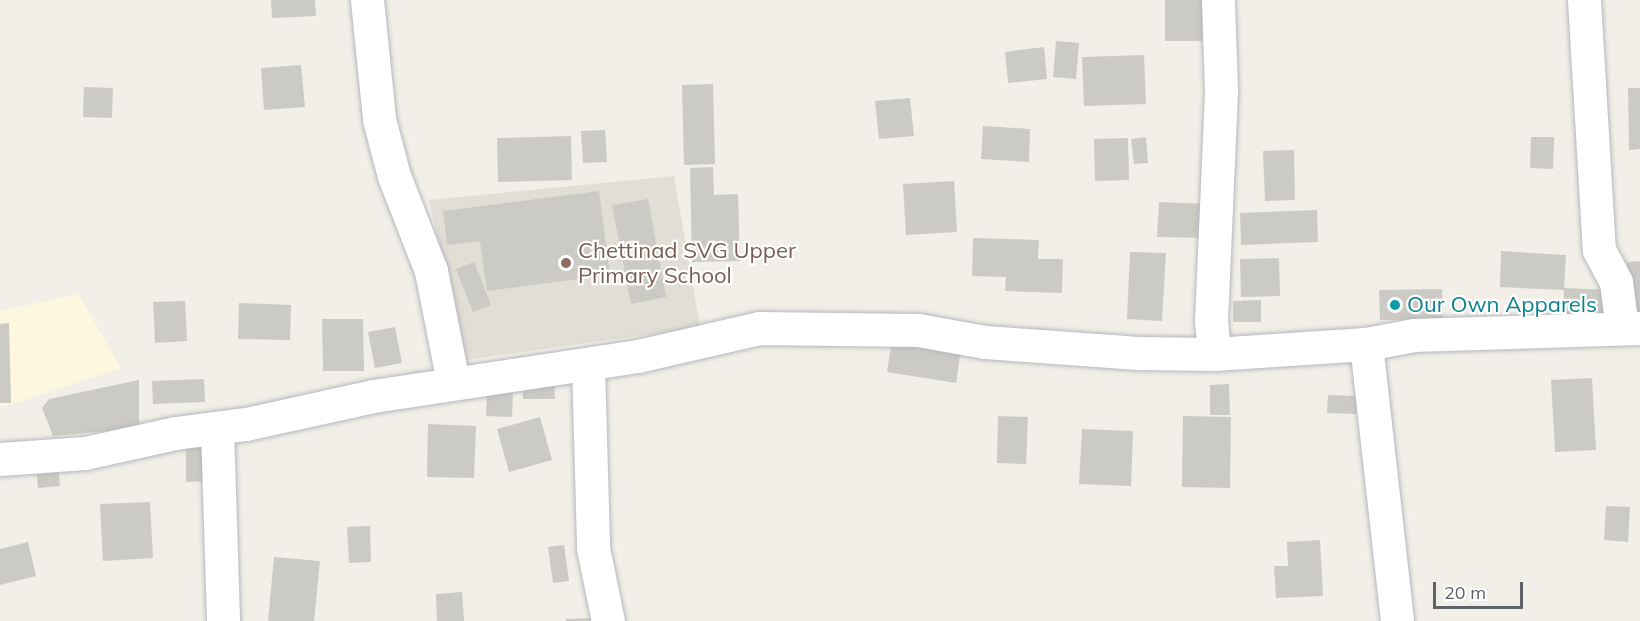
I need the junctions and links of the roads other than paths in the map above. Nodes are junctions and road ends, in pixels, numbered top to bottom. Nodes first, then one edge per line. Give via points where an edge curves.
1 (367, 0) edge
2 (1218, 0) edge
3 (1584, 0) edge
4 (1631, 328) edge
5 (1366, 344) junction
6 (1214, 354) junction
7 (588, 364) junction
8 (453, 382) junction
9 (217, 428) junction
10 (0, 459) edge
11 (223, 621) edge
12 (608, 621) edge
13 (1397, 621) edge

1 - 8 street via 379,119 394,176 431,271
2 - 6 street via 1220,144 1211,321
3 - 4 street via 1599,250 1616,282
4 - 5 street via 1414,335
5 - 6 street
5 - 13 street
6 - 7 street via 985,342 918,330 759,328
7 - 8 street
7 - 12 street via 593,548
8 - 9 street
9 - 10 street via 174,433 85,453
9 - 11 street

